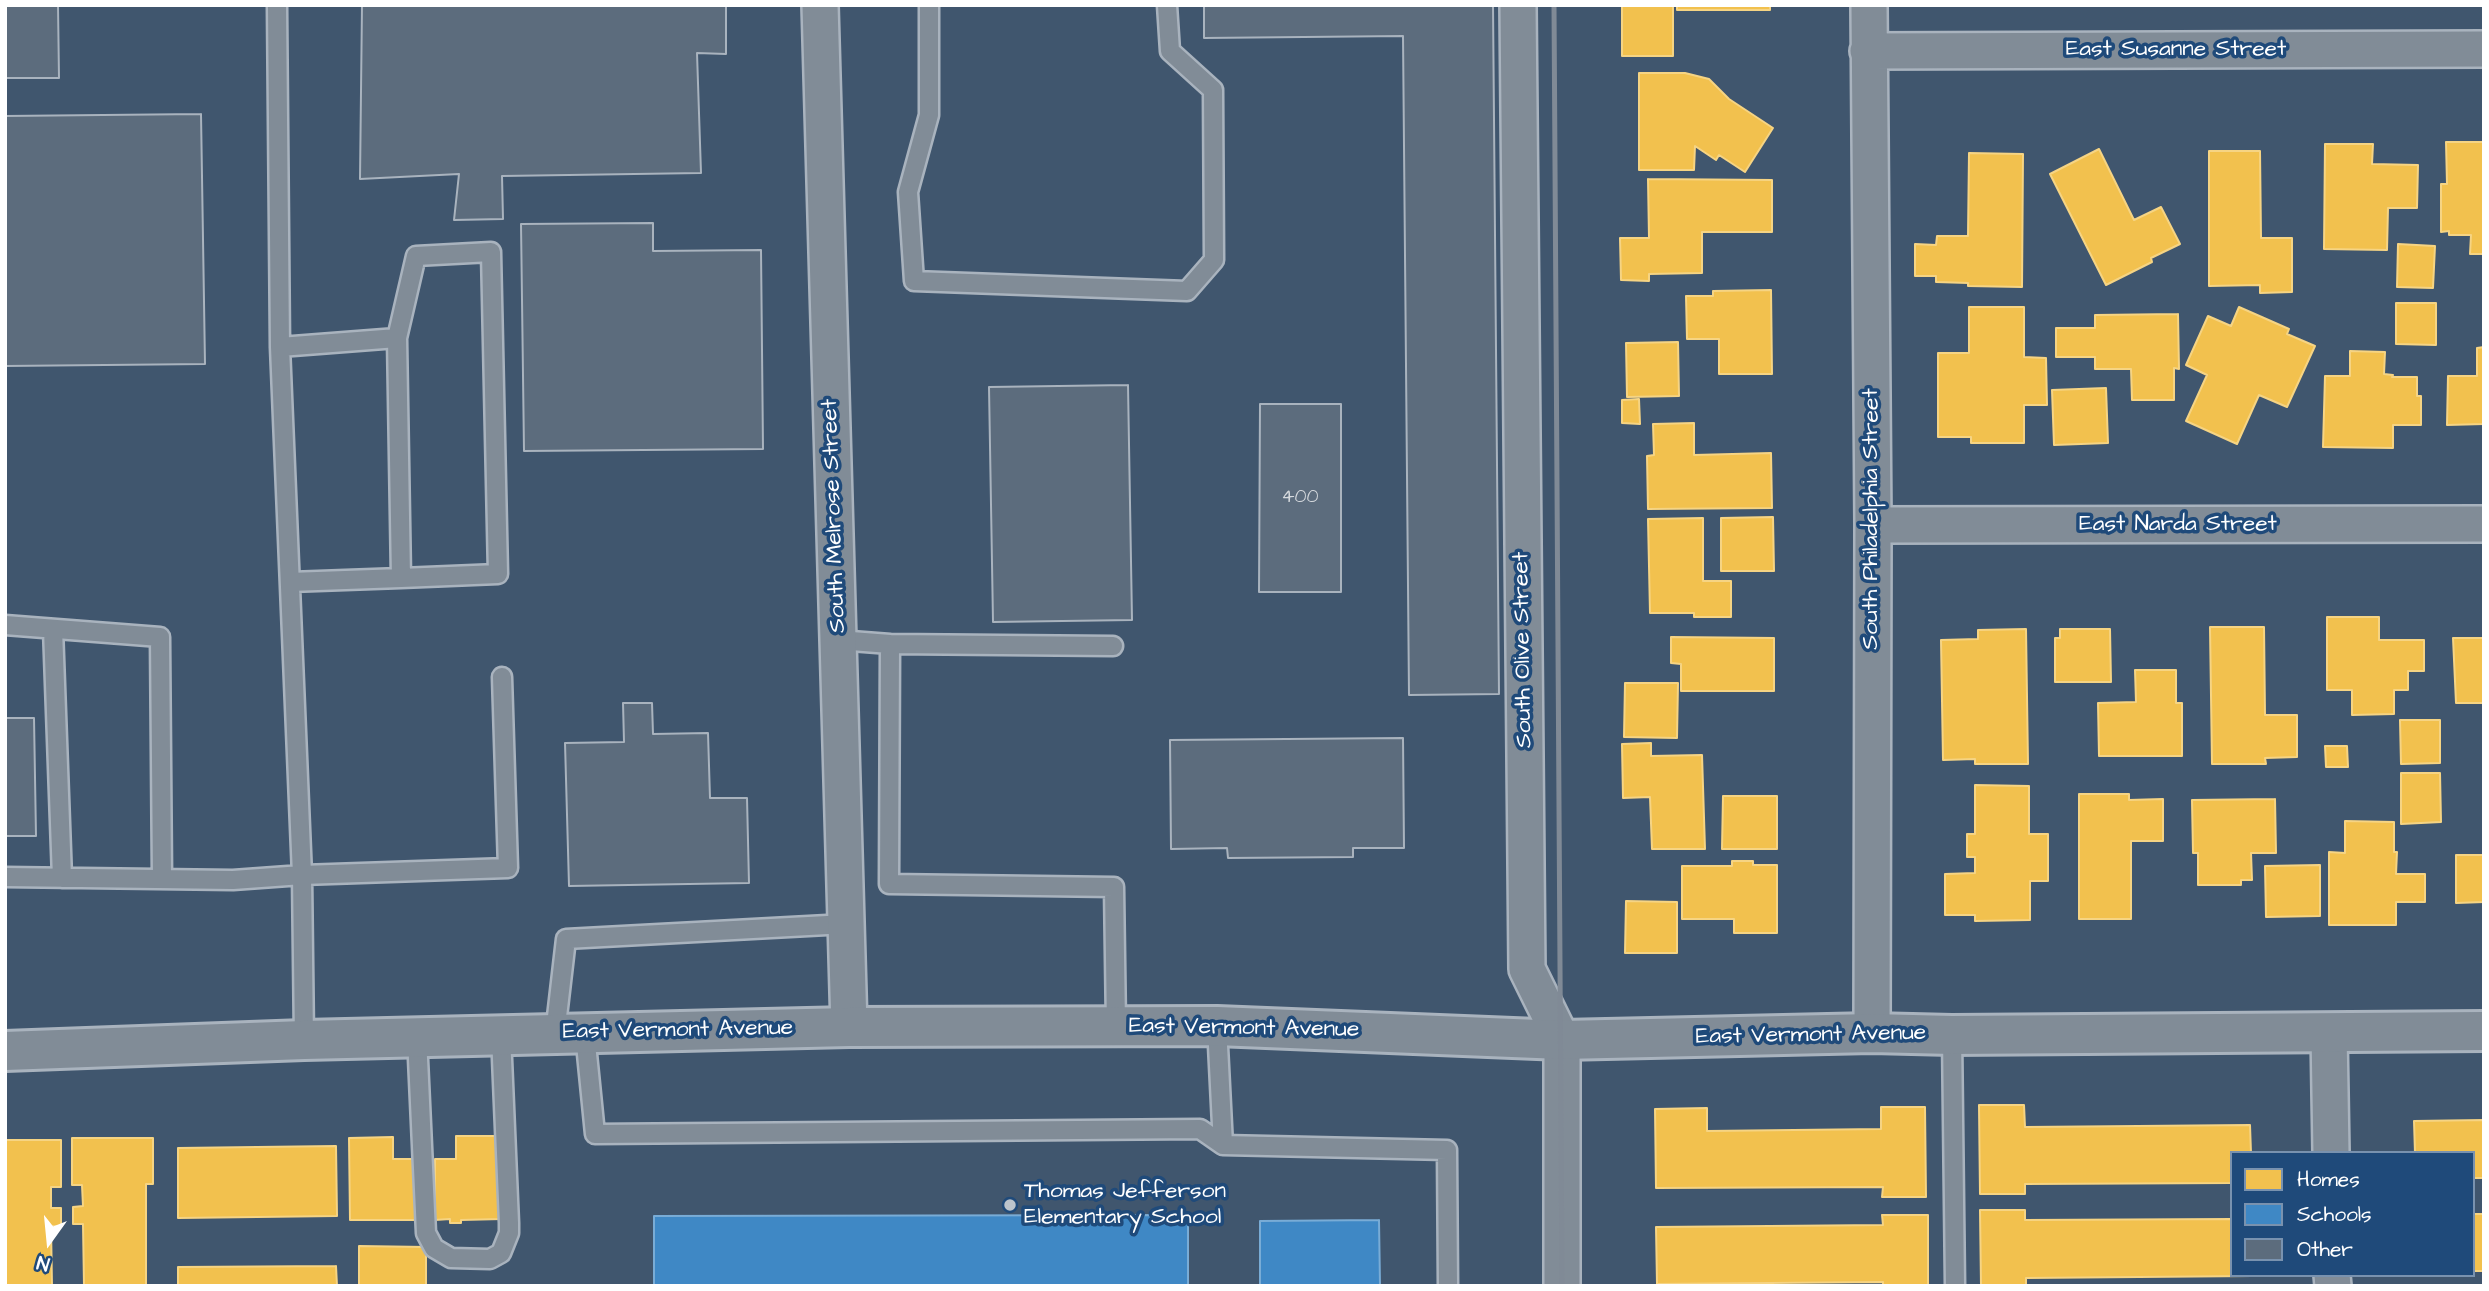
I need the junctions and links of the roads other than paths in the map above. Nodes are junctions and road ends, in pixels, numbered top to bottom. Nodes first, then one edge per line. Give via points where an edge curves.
1 (277, 5) edge
2 (820, 5) edge
3 (929, 5) edge
4 (1167, 5) edge
5 (1518, 5) edge
6 (1869, 5) edge
7 (2484, 50) edge
8 (1868, 51) junction
9 (397, 338) junction
10 (280, 346) junction
11 (2484, 524) edge
12 (1873, 525) junction
13 (401, 578) junction
14 (290, 582) junction
15 (5, 625) edge
16 (53, 629) junction
17 (838, 640) junction
18 (890, 644) junction
19 (1114, 646) dead end
20 (502, 677) dead end
21 (302, 875) junction
22 (5, 877) edge
23 (62, 878) junction
24 (162, 879) junction
25 (846, 924) junction
26 (1217, 1026) junction
27 (849, 1027) junction
28 (1116, 1027) junction
29 (2484, 1031) edge
30 (2329, 1032) junction
31 (1872, 1033) junction
32 (570, 1034) junction
33 (501, 1035) junction
34 (1952, 1035) junction
35 (417, 1037) junction
36 (304, 1040) junction
37 (1562, 1040) junction
38 (5, 1051) edge
39 (1223, 1145) junction
40 (2331, 1151) edge
41 (1448, 1286) edge
42 (1562, 1286) edge
43 (1955, 1286) edge

1 - 10 lane
2 - 17 street, South Melrose Street
3 - 4 lane via 929,115 908,192 914,282 1186,291 1214,260 1213,90 1170,51
5 - 37 street, South Olive Street via 1527,969
6 - 8 street, South Philadelphia Street
7 - 8 street, East Susanne Street
8 - 12 street, South Philadelphia Street
9 - 10 lane
9 - 13 lane
9 - 13 lane via 416,256 491,252 498,574
10 - 14 lane
11 - 12 street, East Narda Street
12 - 31 street, South Philadelphia Street
13 - 14 lane
14 - 21 lane
15 - 16 lane
16 - 23 lane
16 - 24 lane via 160,637
17 - 18 lane
17 - 25 street, South Melrose Street
18 - 19 lane
18 - 28 lane via 889,884 1114,887
20 - 21 lane via 508,867
21 - 24 lane
21 - 36 lane
22 - 23 lane
23 - 24 lane
25 - 27 street, South Melrose Street
25 - 32 lane via 566,939
26 - 28 street, East Vermont Avenue
26 - 37 street, East Vermont Avenue
26 - 39 lane
27 - 28 street, East Vermont Avenue
27 - 32 street, East Vermont Avenue
29 - 30 street, East Vermont Avenue
30 - 34 street, East Vermont Avenue
30 - 40 street
31 - 34 street, East Vermont Avenue
31 - 37 street, East Vermont Avenue
32 - 33 street, East Vermont Avenue
32 - 39 lane via 595,1134 1200,1129
33 - 35 street, East Vermont Avenue
33 - 35 lane via 509,1233 501,1253 490,1259 451,1258 434,1248 426,1233
34 - 43 lane
35 - 36 street, East Vermont Avenue
36 - 38 street, East Vermont Avenue
37 - 42 street, South Olive Street
39 - 41 lane via 1447,1150

